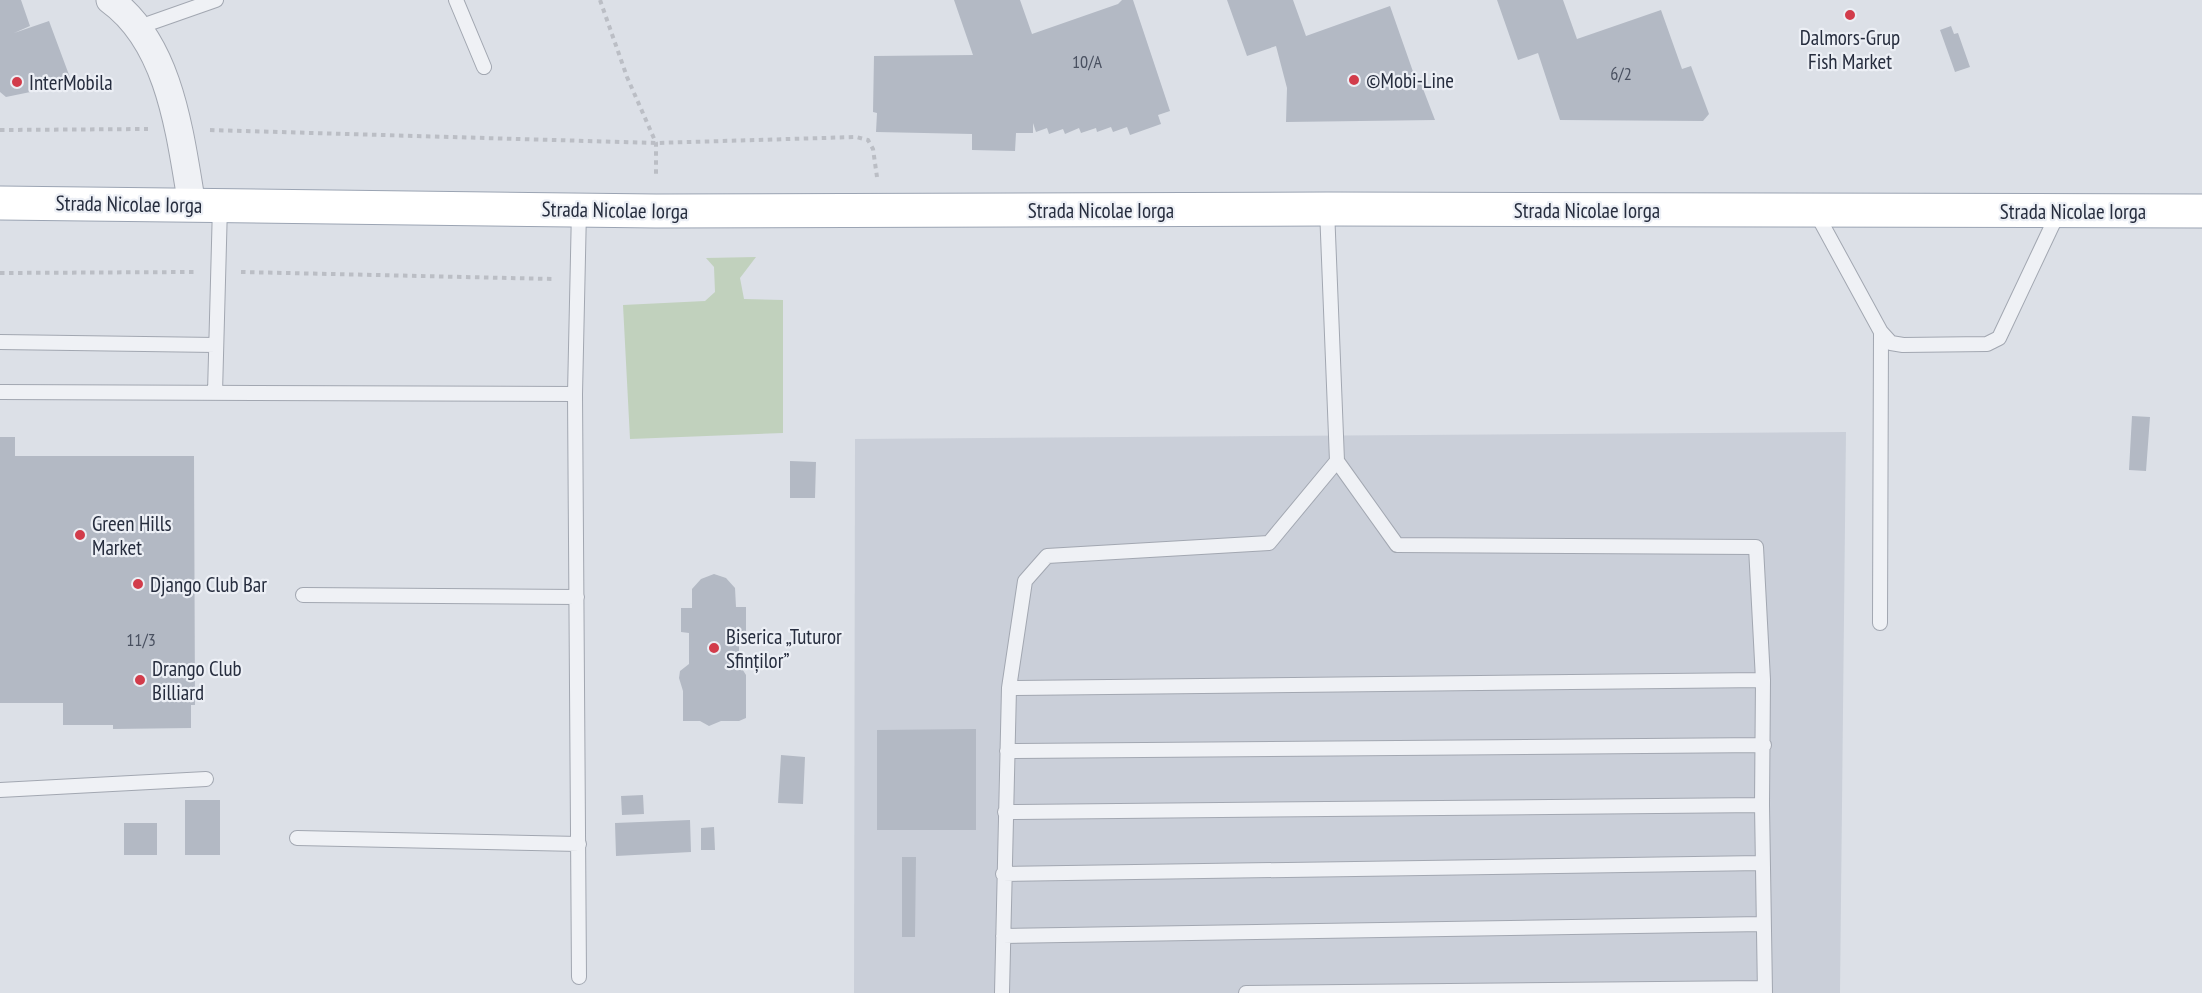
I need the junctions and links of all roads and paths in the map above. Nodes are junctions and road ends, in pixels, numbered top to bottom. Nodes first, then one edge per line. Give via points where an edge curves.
1 (110, 0) edge
2 (216, 0) edge
3 (456, 0) edge
4 (600, 0) edge
5 (139, 27) junction
6 (484, 68) dead end
7 (176, 129) junction
8 (0, 130) edge
9 (656, 143) junction
10 (0, 203) edge
11 (206, 205) junction
12 (1327, 209) junction
13 (579, 210) junction
14 (882, 210) junction
15 (1815, 210) junction
16 (656, 211) junction
17 (2058, 211) junction
18 (2202, 211) edge
19 (218, 272) junction
20 (0, 273) edge
21 (578, 279) junction
22 (1881, 332) junction
23 (0, 342) edge
24 (216, 345) junction
25 (0, 392) edge
26 (215, 393) junction
27 (575, 394) junction
28 (1337, 460) junction
29 (303, 595) dead end
30 (577, 597) junction
31 (1880, 623) dead end
32 (1763, 680) junction
33 (1010, 688) junction
34 (1764, 745) junction
35 (1007, 751) junction
36 (206, 778) dead end
37 (0, 790) edge
38 (1762, 805) junction
39 (1005, 812) junction
40 (297, 838) dead end
41 (579, 844) junction
42 (1762, 863) junction
43 (1003, 874) junction
44 (1763, 924) junction
45 (1003, 936) junction
46 (579, 977) dead end
47 (1765, 991) edge
48 (1002, 993) edge
49 (1246, 993) edge

1 - 5 street
2 - 5 lane
3 - 6 lane
4 - 9 path
5 - 7 street via 167,88
7 - 8 path
7 - 9 path
7 - 11 street
9 - 14 path via 856,137 868,140 873,149
9 - 16 path
10 - 11 main road, Strada Nicolae Iorga
11 - 13 main road, Strada Nicolae Iorga
11 - 19 lane
12 - 14 main road, Strada Nicolae Iorga
12 - 15 main road, Strada Nicolae Iorga
12 - 28 lane
13 - 16 main road, Strada Nicolae Iorga
13 - 21 lane
14 - 16 main road, Strada Nicolae Iorga
15 - 17 main road, Strada Nicolae Iorga
15 - 22 lane
17 - 18 main road, Strada Nicolae Iorga
17 - 22 lane via 1999,338 1987,344 1902,345 1891,343
19 - 20 path
19 - 21 path
19 - 24 lane
21 - 27 lane
22 - 31 lane
23 - 24 lane
24 - 26 lane
25 - 26 lane
26 - 27 lane
27 - 30 lane
28 - 32 lane via 1397,545 1756,547
28 - 33 lane via 1269,543 1047,556 1024,581
29 - 30 lane
30 - 41 lane
32 - 33 lane
32 - 34 lane
33 - 35 lane
34 - 35 lane
34 - 38 lane
35 - 39 lane
36 - 37 lane
38 - 39 lane
38 - 42 lane
39 - 43 lane
40 - 41 lane
41 - 46 lane
42 - 43 lane
42 - 44 lane
43 - 45 lane
44 - 45 lane
44 - 47 lane
45 - 48 lane
47 - 49 lane

